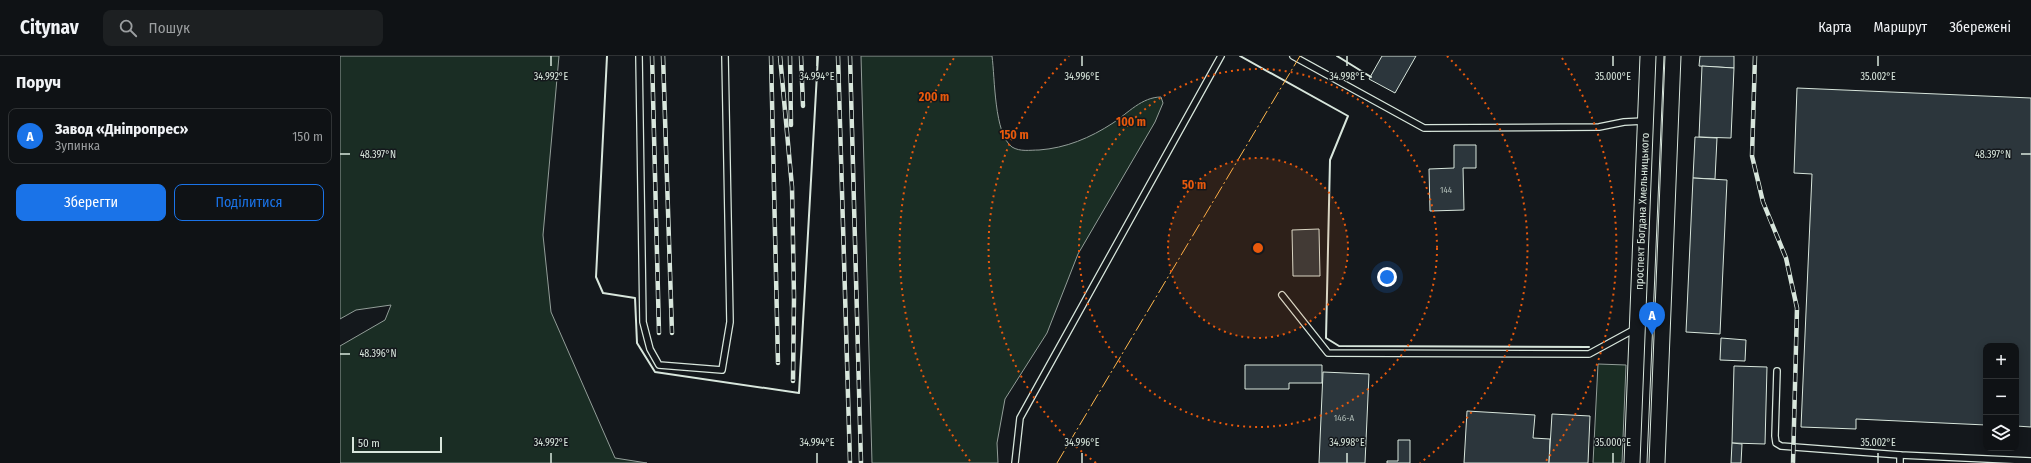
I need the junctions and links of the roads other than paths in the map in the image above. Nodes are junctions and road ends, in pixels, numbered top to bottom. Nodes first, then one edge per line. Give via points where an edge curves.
1 (639, 56) edge
2 (725, 56) edge
3 (1221, 56) edge
4 (1293, 56) edge
5 (1648, 56) edge
6 (1673, 56) edge
7 (1646, 121) junction
8 (1282, 295) dead end
9 (1637, 327) junction
10 (1777, 371) dead end
11 (1900, 455) junction
12 (2031, 461) edge
13 (1015, 463) edge
14 (1632, 463) edge
15 (1657, 463) edge
16 (1900, 463) edge

1 - 2 lane via 643,322 650,349 659,365 722,370 730,322
3 - 13 lane via 1020,418
4 - 7 lane via 1424,128 1599,127
5 - 7 main road, проспект Богдана Хмельницького
6 - 15 main road
7 - 9 main road, проспект Богдана Хмельницького
8 - 9 lane via 1328,353 1589,354
9 - 14 main road, проспект Богдана Хмельницького
10 - 11 lane via 1776,443 1781,446
11 - 12 lane
11 - 16 lane

